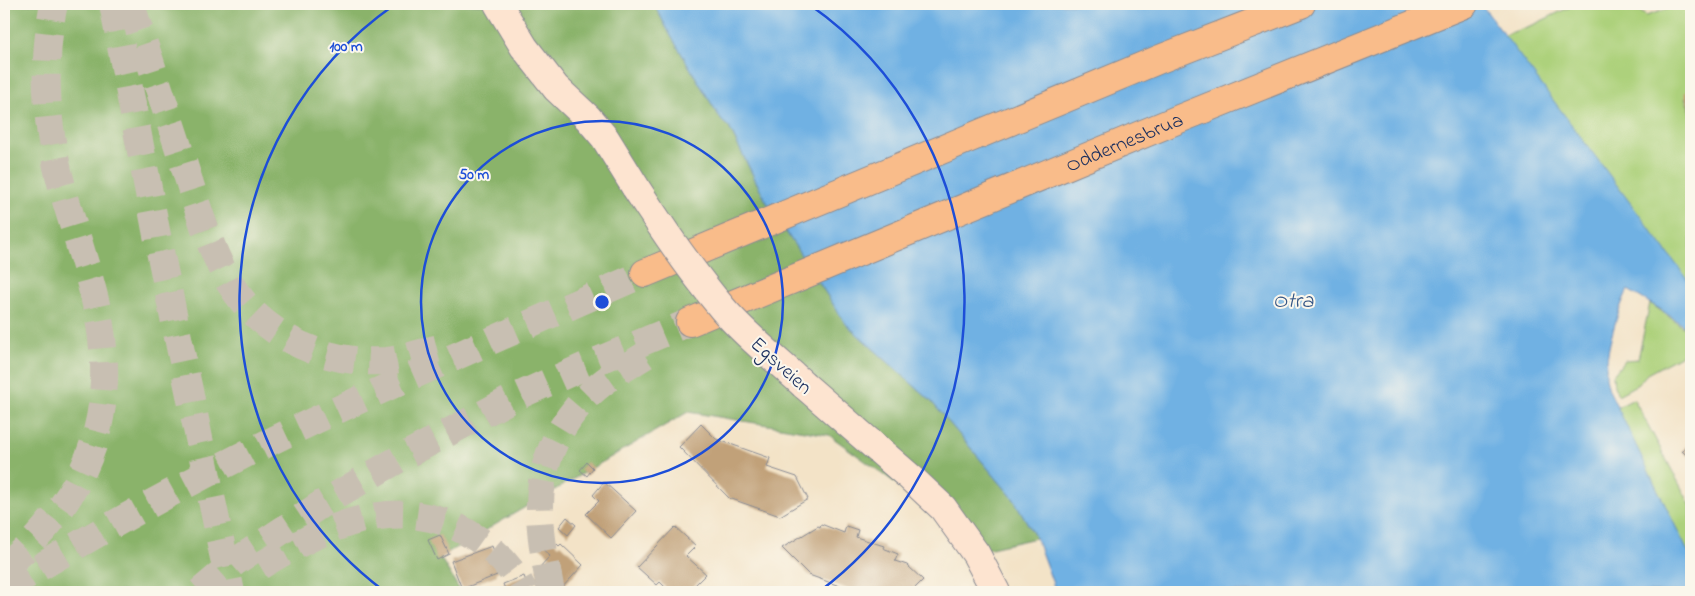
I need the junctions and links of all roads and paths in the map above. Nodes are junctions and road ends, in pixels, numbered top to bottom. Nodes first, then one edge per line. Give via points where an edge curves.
1 (498, 4) edge
2 (1301, 4) edge
3 (1464, 4) edge
4 (645, 273) tunnel mouth
5 (690, 322) tunnel mouth
6 (996, 592) edge

1 - 6 street, Egsveien, bridge via 541,71 605,138 668,238 724,310 943,508 976,554
2 - 4 highway via 1160,59
3 - 5 highway, Oddernesbrua

